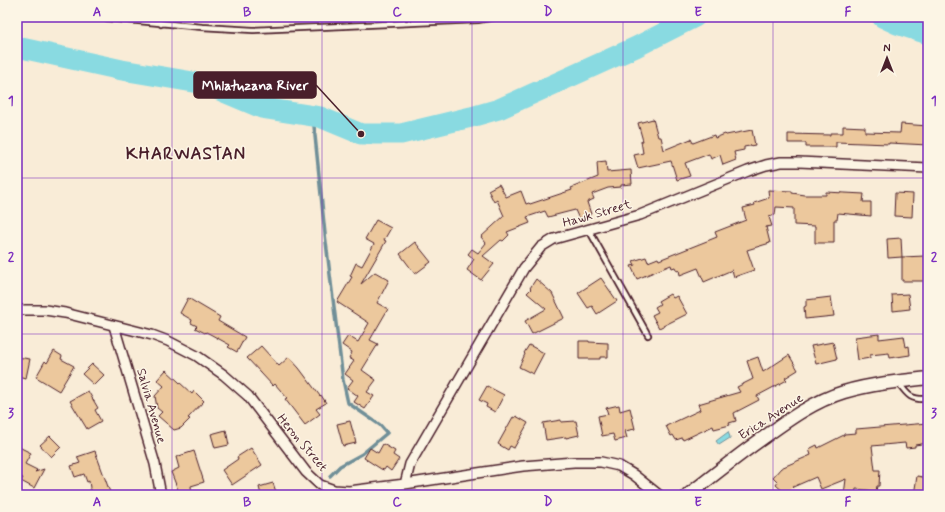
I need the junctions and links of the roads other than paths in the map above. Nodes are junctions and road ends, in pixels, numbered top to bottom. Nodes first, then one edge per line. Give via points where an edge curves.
1 (96, 17) edge
2 (156, 17) edge
3 (495, 17) edge
4 (119, 18) edge
5 (161, 24) junction
6 (928, 168) edge
7 (589, 230) junction
8 (17, 310) edge
9 (114, 326) junction
10 (648, 335) dead end
11 (928, 378) edge
12 (898, 382) junction
13 (928, 398) edge
14 (405, 484) junction
15 (161, 495) edge
16 (659, 495) edge
17 (688, 495) edge

1 - 4 lane
2 - 5 lane
3 - 5 lane via 478,20 253,30
4 - 5 lane
6 - 7 street, Hawk Street via 781,162 748,171 640,216
7 - 10 lane
7 - 14 street, Hawk Street via 554,239 541,247 524,268 410,464
8 - 9 street, Heron Street via 65,313
9 - 14 street, Heron Street via 168,341 197,356 224,375 248,396 306,472 320,485 334,490 349,491
9 - 15 street, Salvia Avenue via 155,464
11 - 12 street, Erica Avenue
12 - 13 lane via 912,398
12 - 17 street, Erica Avenue via 844,392 808,408 743,452
14 - 16 street, Heron Street via 523,466 601,462 619,466 639,478

